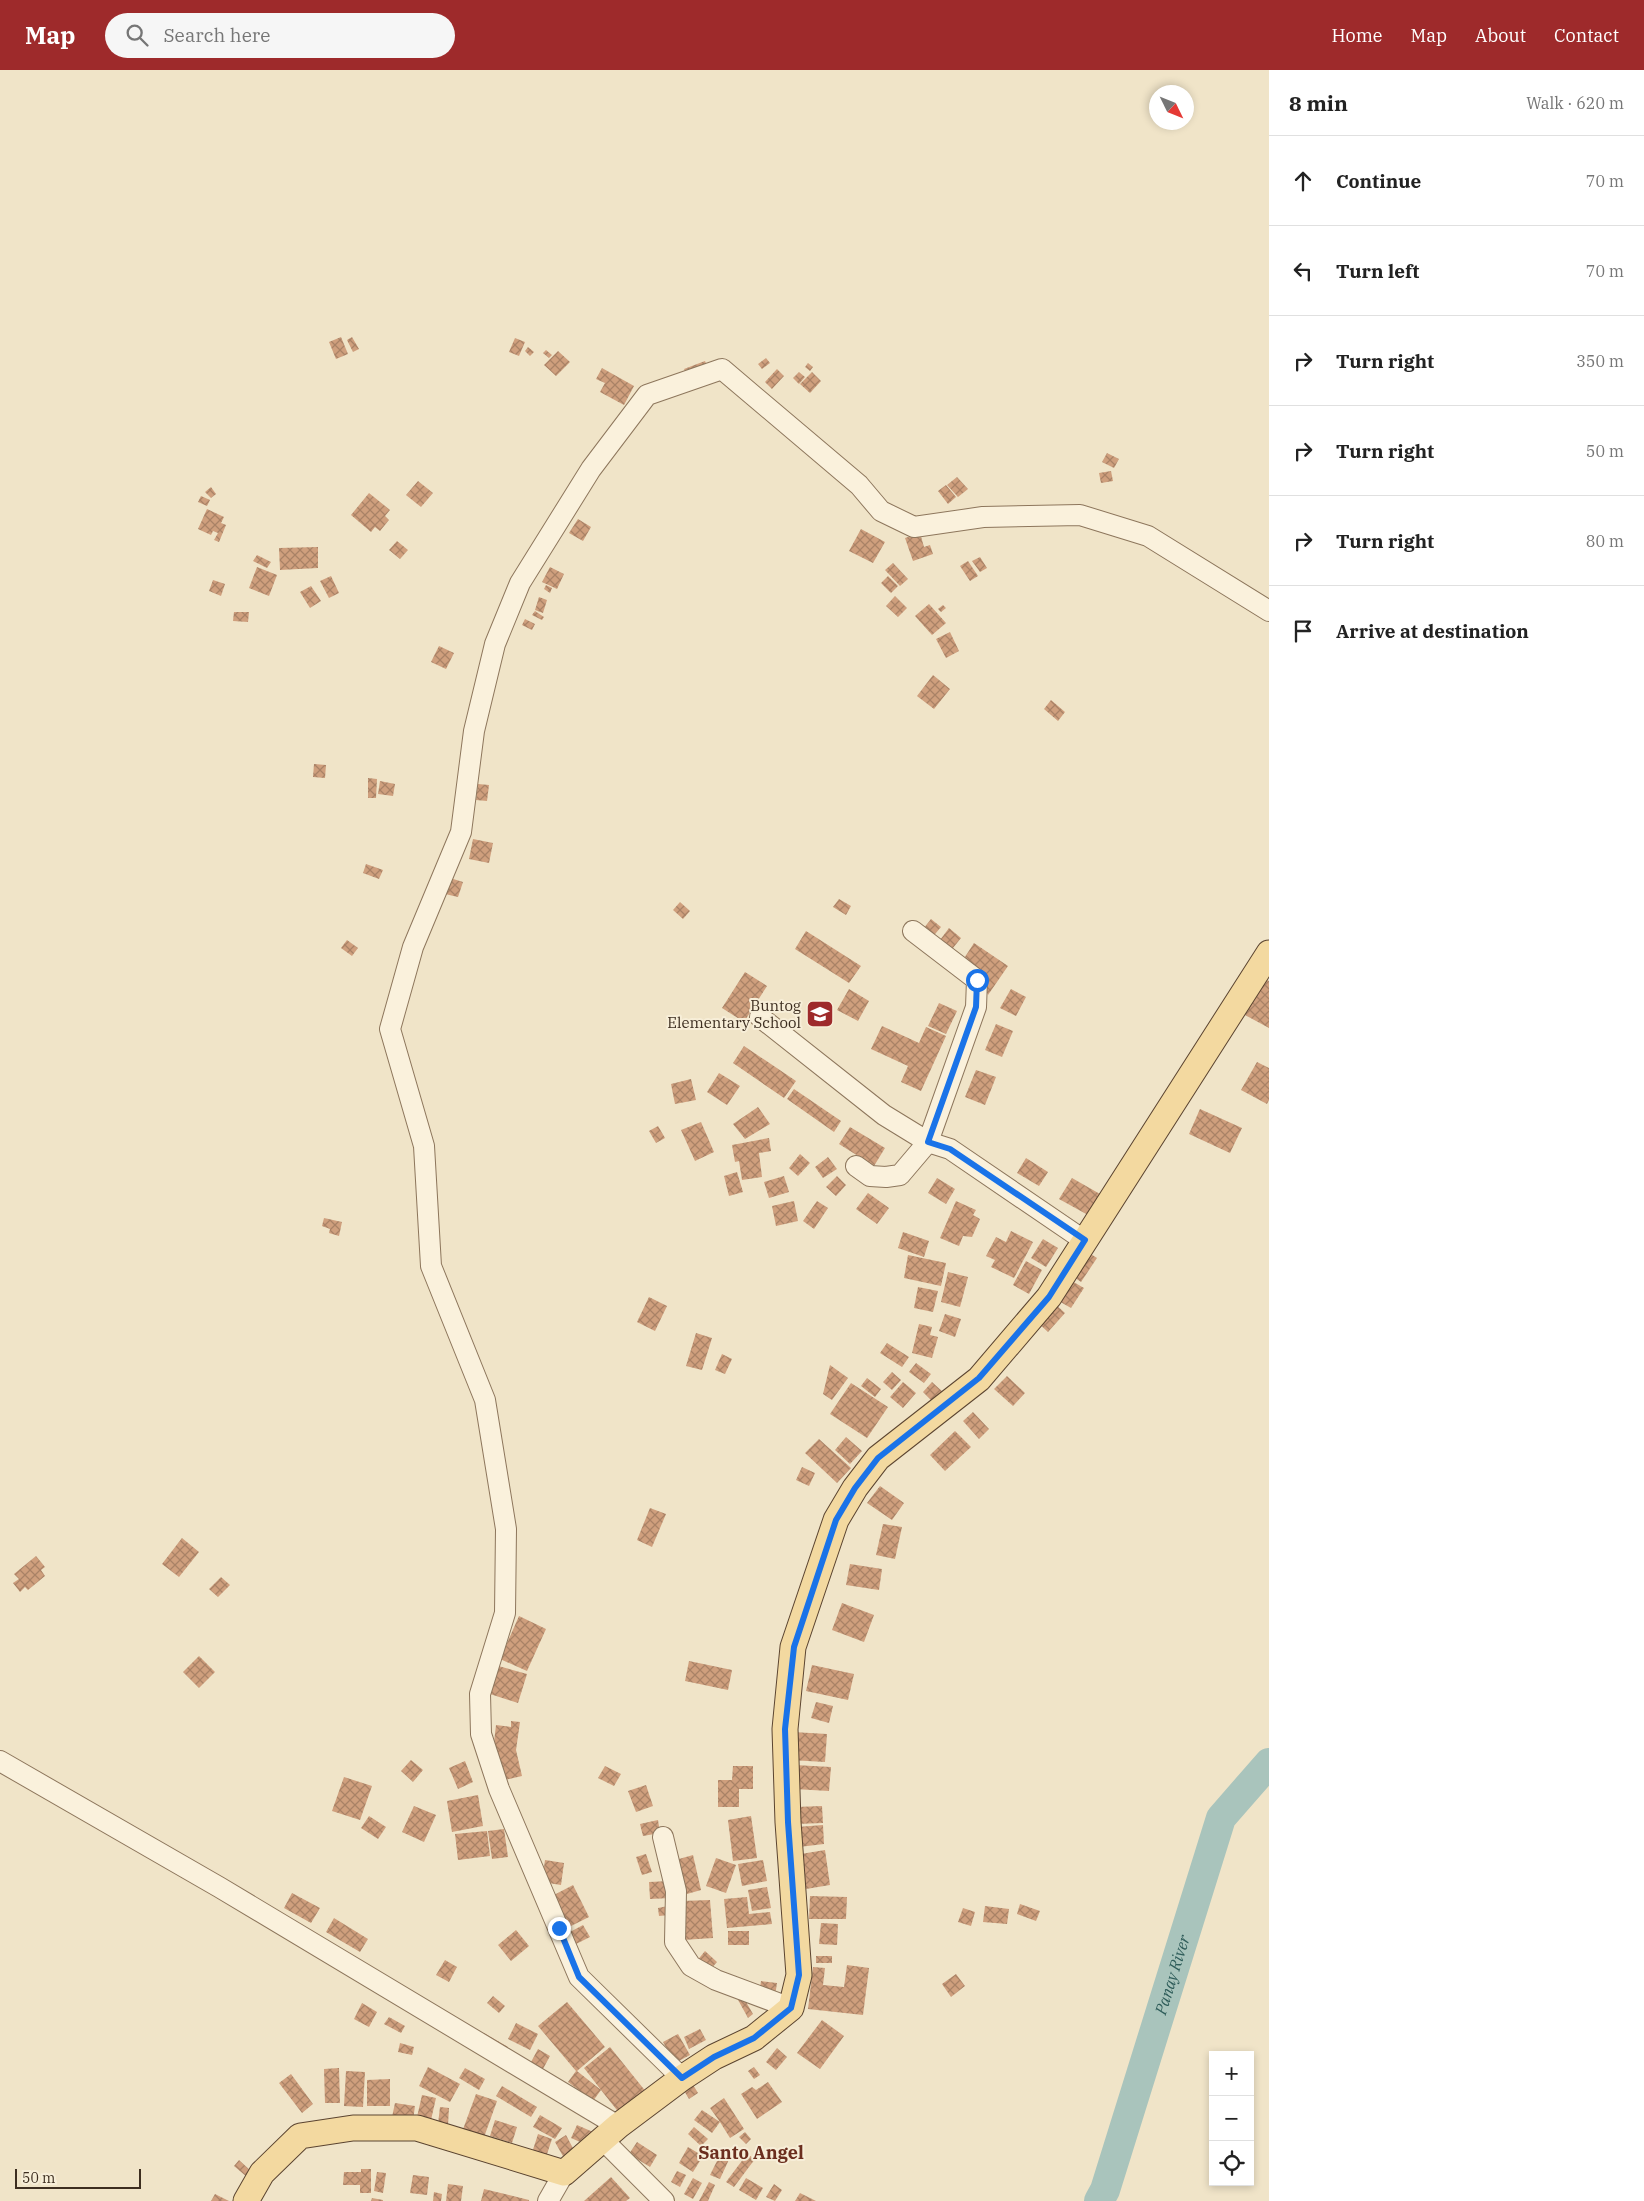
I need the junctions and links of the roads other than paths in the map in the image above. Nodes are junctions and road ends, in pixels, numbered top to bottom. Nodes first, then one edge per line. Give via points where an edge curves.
1 (1269, 611) edge
2 (913, 931) dead end
3 (1269, 953) edge
4 (760, 1017) dead end
5 (928, 1142) junction
6 (856, 1166) dead end
7 (1085, 1240) junction
8 (0, 1761) edge
9 (663, 1837) dead end
10 (791, 2008) junction
11 (682, 2078) junction
12 (610, 2133) junction
13 (564, 2174) junction
14 (246, 2201) edge
15 (548, 2201) edge
16 (664, 2201) edge

1 - 11 street via 1148,536 1080,514 983,517 914,527 881,511 859,485 722,370 647,395 591,469 520,583 495,644 474,731 462,832 413,947 390,1030 424,1146 431,1266 485,1400 506,1529 505,1613 480,1694 481,1734 499,1789 579,1977
2 - 5 street via 977,980 976,1007
3 - 7 main road
4 - 5 street via 884,1115
5 - 6 street via 900,1175 870,1176
5 - 7 street via 950,1149
7 - 10 main road via 1049,1297 979,1378 878,1458 836,1520 794,1647 785,1729 799,1975
8 - 12 street via 228,1892
9 - 10 street via 676,1891 675,1942 691,1966 716,1980
10 - 11 main road via 754,2038 714,2057
11 - 12 main road
12 - 13 main road
12 - 16 street
13 - 14 main road via 418,2128 353,2128 300,2136 262,2173
13 - 15 street

